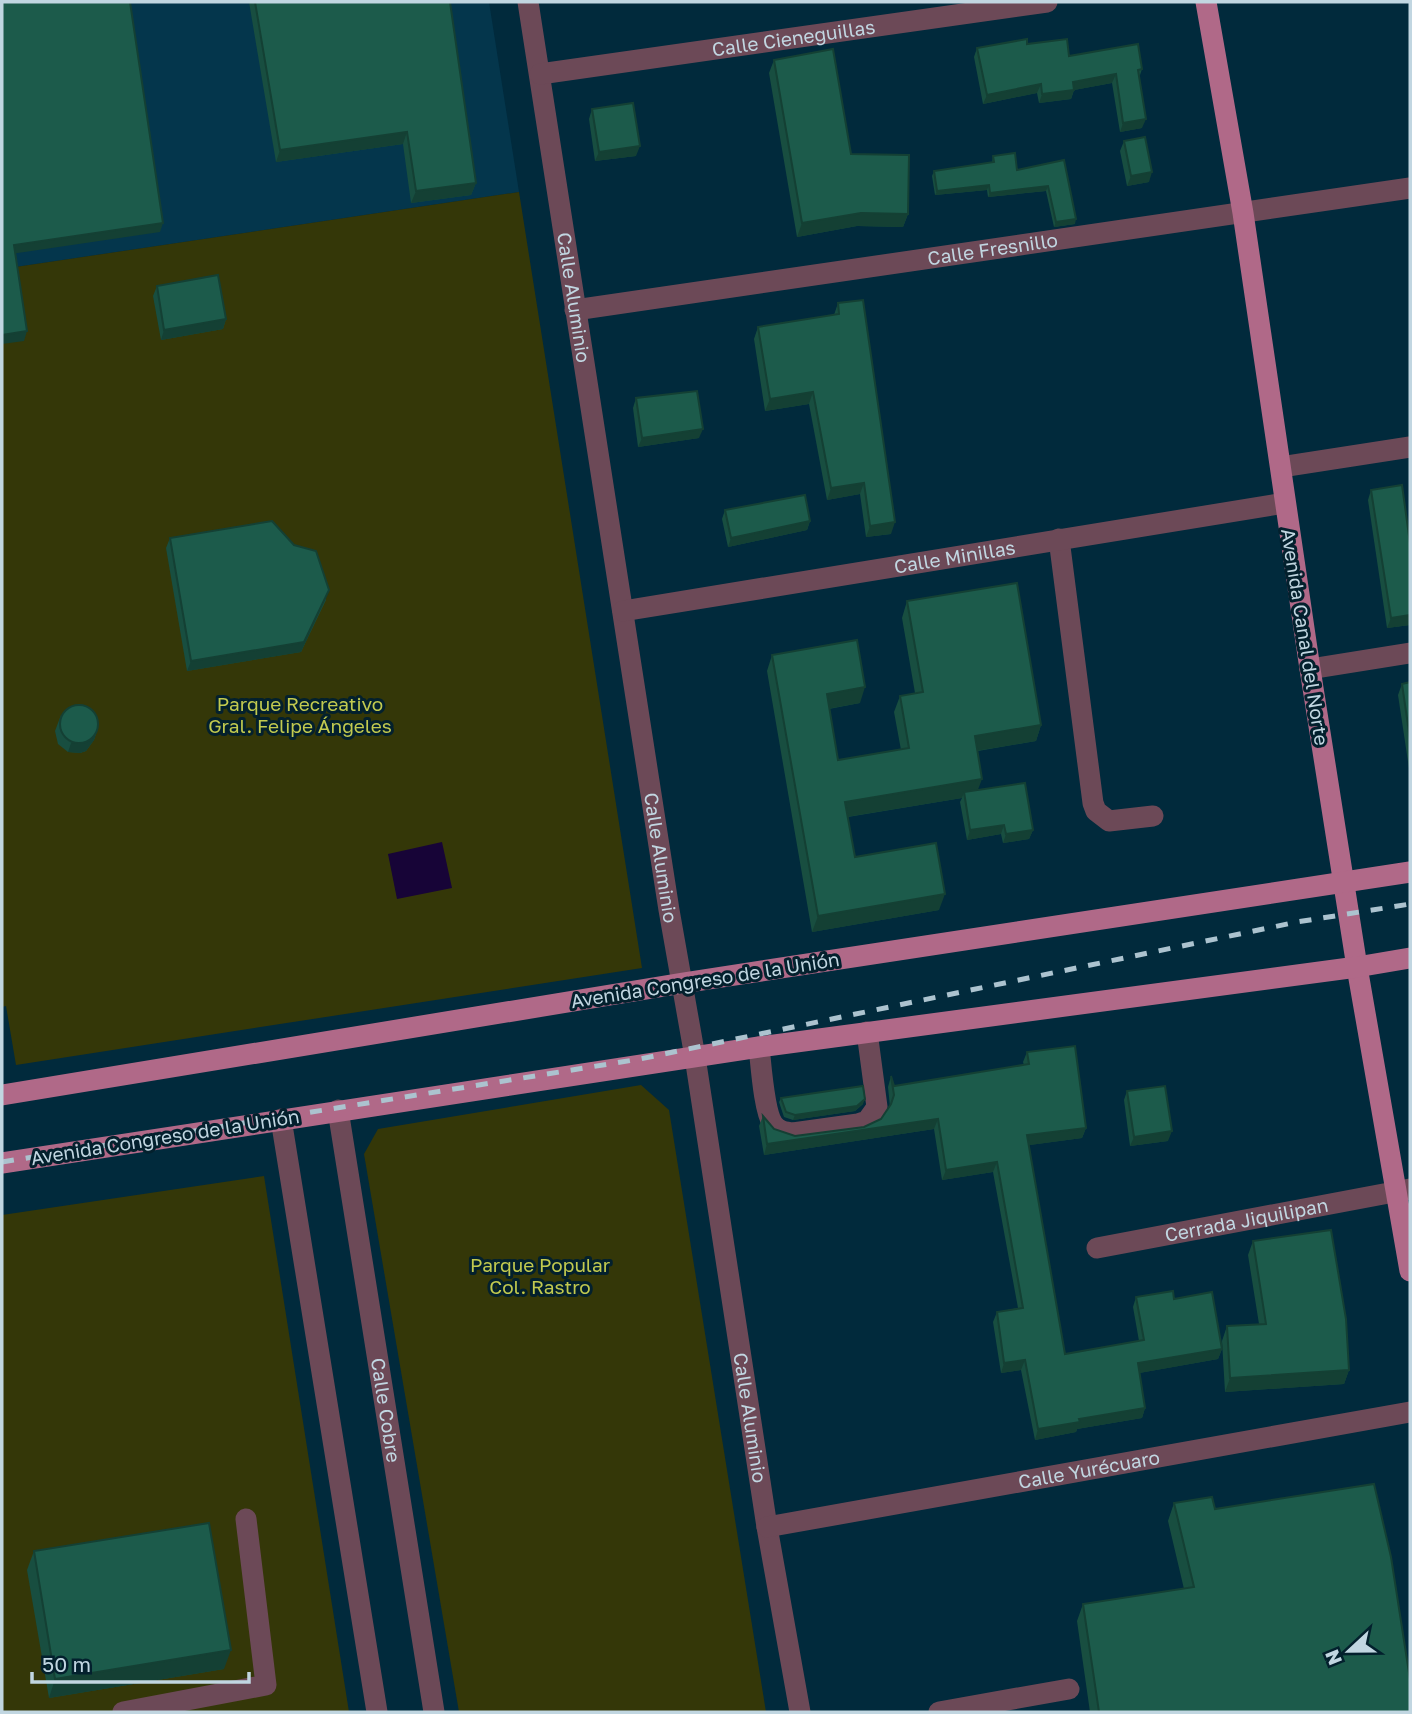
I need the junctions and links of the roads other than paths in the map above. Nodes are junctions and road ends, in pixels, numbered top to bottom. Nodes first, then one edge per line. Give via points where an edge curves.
1 (528, 2) edge
2 (1047, 2) edge
3 (1206, 2) edge
4 (540, 74) junction
5 (1410, 188) edge
6 (1243, 213) junction
7 (575, 310) junction
8 (1410, 447) edge
9 (1281, 467) junction
10 (1285, 503) junction
11 (1059, 539) junction
12 (623, 611) junction
13 (1410, 653) edge
14 (1310, 669) junction
15 (1153, 816) dead end
16 (1410, 872) edge
17 (1345, 882) junction
18 (1410, 958) edge
19 (1357, 967) junction
20 (683, 982) junction
21 (867, 1032) junction
22 (759, 1047) junction
23 (695, 1057) junction
24 (2, 1095) edge
25 (338, 1111) junction
26 (281, 1119) junction
27 (2, 1163) edge
28 (1404, 1190) edge
29 (1097, 1248) dead end
30 (1410, 1272) edge
31 (1410, 1412) edge
32 (246, 1519) dead end
33 (767, 1527) junction
34 (1069, 1689) dead end
35 (123, 1712) edge
36 (377, 1712) edge
37 (435, 1712) edge
38 (800, 1712) edge
39 (939, 1712) edge

1 - 4 street, Calle Aluminio
2 - 4 street, Calle Cieneguillas
3 - 6 main road, Avenida Canal del Norte
4 - 7 street, Calle Aluminio
5 - 6 street, Calle Fresnillo
6 - 7 street, Calle Fresnillo
6 - 9 main road, Avenida Canal del Norte
7 - 12 street, Calle Aluminio
8 - 9 street
9 - 10 main road, Avenida Canal del Norte
10 - 11 street, Calle Minillas
10 - 14 main road, Avenida Canal del Norte
11 - 12 street, Calle Minillas
11 - 15 street via 1093,803 1109,821
12 - 20 street, Calle Aluminio
13 - 14 street
14 - 17 main road, Avenida Canal del Norte
16 - 17 main road, Avenida Congreso de la Unión
17 - 19 main road, Avenida Canal del Norte
17 - 20 main road, Avenida Congreso de la Unión
18 - 19 main road, Avenida Congreso de la Unión
19 - 21 main road, Avenida Congreso de la Unión
19 - 28 main road, Avenida Canal del Norte
20 - 23 street, Calle Aluminio
20 - 24 main road, Avenida Congreso de la Unión
21 - 22 main road, Avenida Congreso de la Unión
21 - 22 street via 877,1108 859,1124 793,1133 777,1128 769,1114
22 - 23 main road, Avenida Congreso de la Unión
23 - 25 main road, Avenida Congreso de la Unión
23 - 33 street, Calle Aluminio
25 - 26 main road, Avenida Congreso de la Unión
25 - 37 street, Calle Cobre
26 - 27 main road, Avenida Congreso de la Unión
26 - 36 street
28 - 29 street, Cerrada Jiquilipan
28 - 30 main road, Avenida Canal del Norte
31 - 33 street, Calle Yurécuaro
32 - 35 street via 266,1685
33 - 38 street, Calle Aluminio
34 - 39 street

